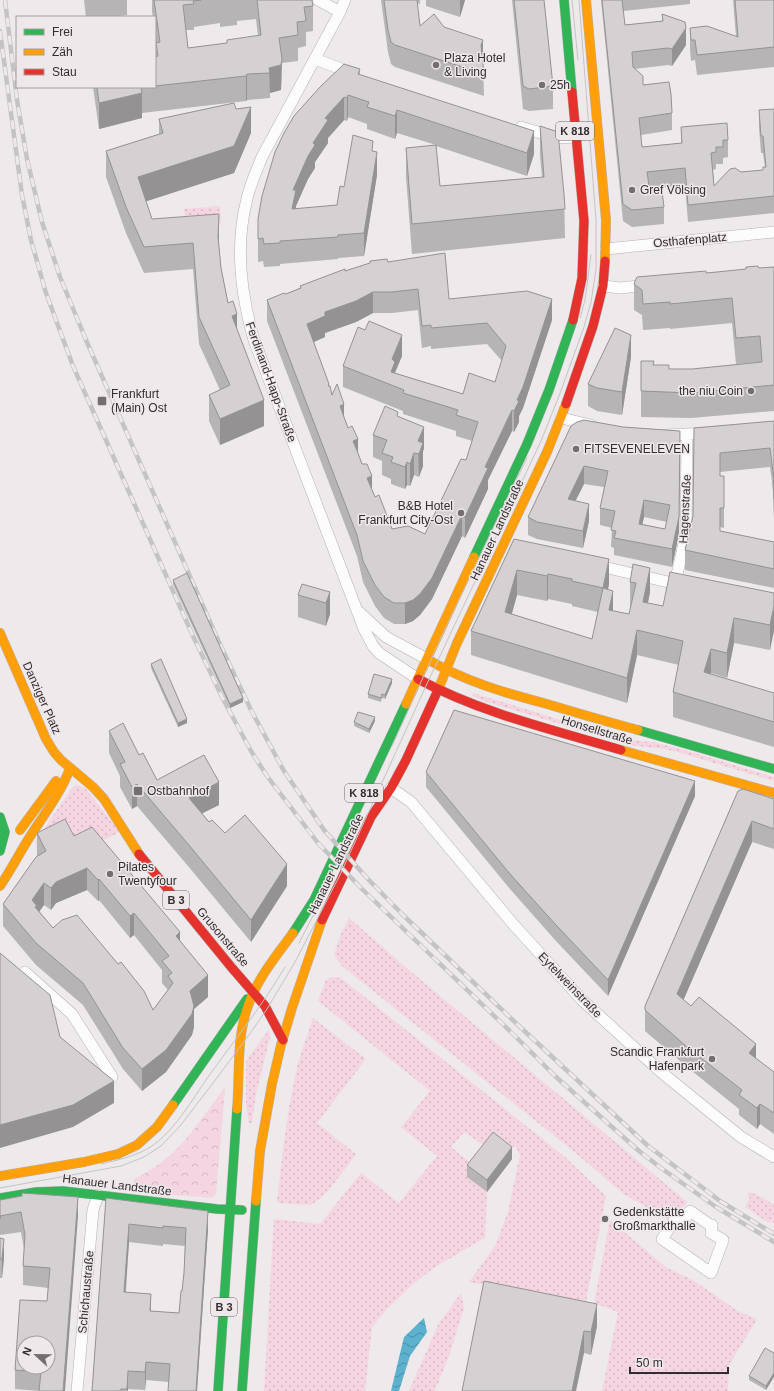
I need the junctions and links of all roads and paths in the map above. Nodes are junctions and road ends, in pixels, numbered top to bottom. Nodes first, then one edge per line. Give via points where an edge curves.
1 (318, 0) edge
2 (345, 0) edge
3 (564, 0) edge
4 (586, 0) edge
5 (340, 12) junction
6 (315, 58) junction
7 (362, 76) edge
8 (595, 104) junction
9 (514, 125) edge
10 (576, 137) junction
11 (601, 166) junction
12 (774, 232) edge
13 (598, 253) junction
14 (583, 262) junction
15 (592, 283) junction
16 (659, 284) edge
17 (561, 418) junction
18 (601, 427) edge
19 (718, 432) edge
20 (687, 434) junction
21 (657, 435) edge
22 (503, 545) junction
23 (516, 548) edge
24 (583, 563) edge
25 (675, 583) junction
26 (690, 586) edge
27 (356, 609) junction
28 (0, 633) edge
29 (427, 660) junction
30 (446, 670) junction
31 (418, 679) junction
32 (438, 690) junction
33 (70, 768) junction
34 (774, 769) edge
35 (391, 788) junction
36 (774, 793) edge
37 (0, 817) edge
38 (16, 837) dead end
39 (0, 851) edge
40 (10, 851) dead end
41 (0, 877) edge
42 (0, 886) edge
43 (25, 972) edge
44 (253, 990) junction
45 (292, 1008) joint
46 (282, 1040) junction
47 (112, 1077) edge
48 (774, 1157) edge
49 (0, 1176) edge
50 (98, 1194) junction
51 (0, 1198) edge
52 (230, 1210) junction
53 (254, 1210) junction
54 (667, 1231) joint
55 (78, 1391) edge
56 (218, 1391) edge
57 (242, 1391) edge

1 - 5 street
2 - 5 street, Ferdinand-Happ-Straße
3 - 10 main road, Hanauer Landstraße / K 818
4 - 8 main road, Hanauer Landstraße / K 818
5 - 6 street, Ferdinand-Happ-Straße
6 - 7 street
6 - 27 street, Ferdinand-Happ-Straße via 262,157 253,179 244,215 240,272 246,315 254,340
8 - 10 main road
8 - 11 main road, Hanauer Landstraße / K 818
9 - 10 street via 558,138
10 - 11 main road
10 - 14 main road, Hanauer Landstraße / K 818 via 584,221
11 - 13 main road, Hanauer Landstraße / K 818 via 606,220
12 - 13 street, Osthafenplatz
13 - 14 main road
13 - 15 main road, Hanauer Landstraße / K 818
14 - 15 main road, Hanauer Landstraße / K 818
15 - 16 street via 620,288
15 - 17 main road, Hanauer Landstraße / K 818 via 593,326
15 - 29 main road, Hanauer Landstraße / K 818 via 572,320 549,390 527,444
17 - 18 street
17 - 22 main road, Hanauer Landstraße / K 818
19 - 20 street
20 - 21 street
20 - 25 street, Hagenstraße via 686,535
22 - 23 street
22 - 30 main road, Hanauer Landstraße / K 818
24 - 25 street
25 - 26 street
27 - 29 street, Ferdinand-Happ-Straße via 386,637
27 - 31 street, Ferdinand-Happ-Straße via 373,646
28 - 33 main road, Danziger Platz / B 3 via 46,739 54,752
29 - 30 main road, Honsellstraße
29 - 31 main road, Hanauer Landstraße / K 818
30 - 32 main road, Hanauer Landstraße / K 818
30 - 34 main road, Honsellstraße via 528,699
31 - 32 main road, Honsellstraße
31 - 44 main road, Hanauer Landstraße / K 818 via 314,900
32 - 35 main road, Hanauer Landstraße / K 818
32 - 36 main road, Honsellstraße via 484,710
33 - 38 main road via 51,788
33 - 42 main road via 59,795 28,839
33 - 44 main road, Grusonstraße / B 3 via 104,799 138,853 224,959
35 - 45 main road, Hanauer Landstraße / K 818 via 371,817 324,916
35 - 48 street, Eytelweinstraße via 411,802 512,924 582,1000 660,1072 741,1137
37 - 39 main road via 5,832
40 - 41 main road
43 - 47 street via 72,1014
44 - 46 main road, B 3 via 272,1017
44 - 49 main road, Hanauer Landstraße via 157,1127 137,1145 100,1159
44 - 52 main road, Hanauer Landstraße / B 3 via 241,1040
45 - 46 main road, Hanauer Landstraße / B 3
46 - 53 main road, Hanauer Landstraße / B 3 via 264,1122
50 - 51 main road, Hanauer Landstraße via 55,1190
50 - 52 main road, Hanauer Landstraße
50 - 55 street, Schichaustraße via 93,1210
52 - 53 main road, Hanauer Landstraße
52 - 56 main road, B 3
53 - 57 main road, B 3
54 - 54 street via 662,1239 711,1273 723,1240 711,1233 712,1225 690,1211 683,1222 676,1218

